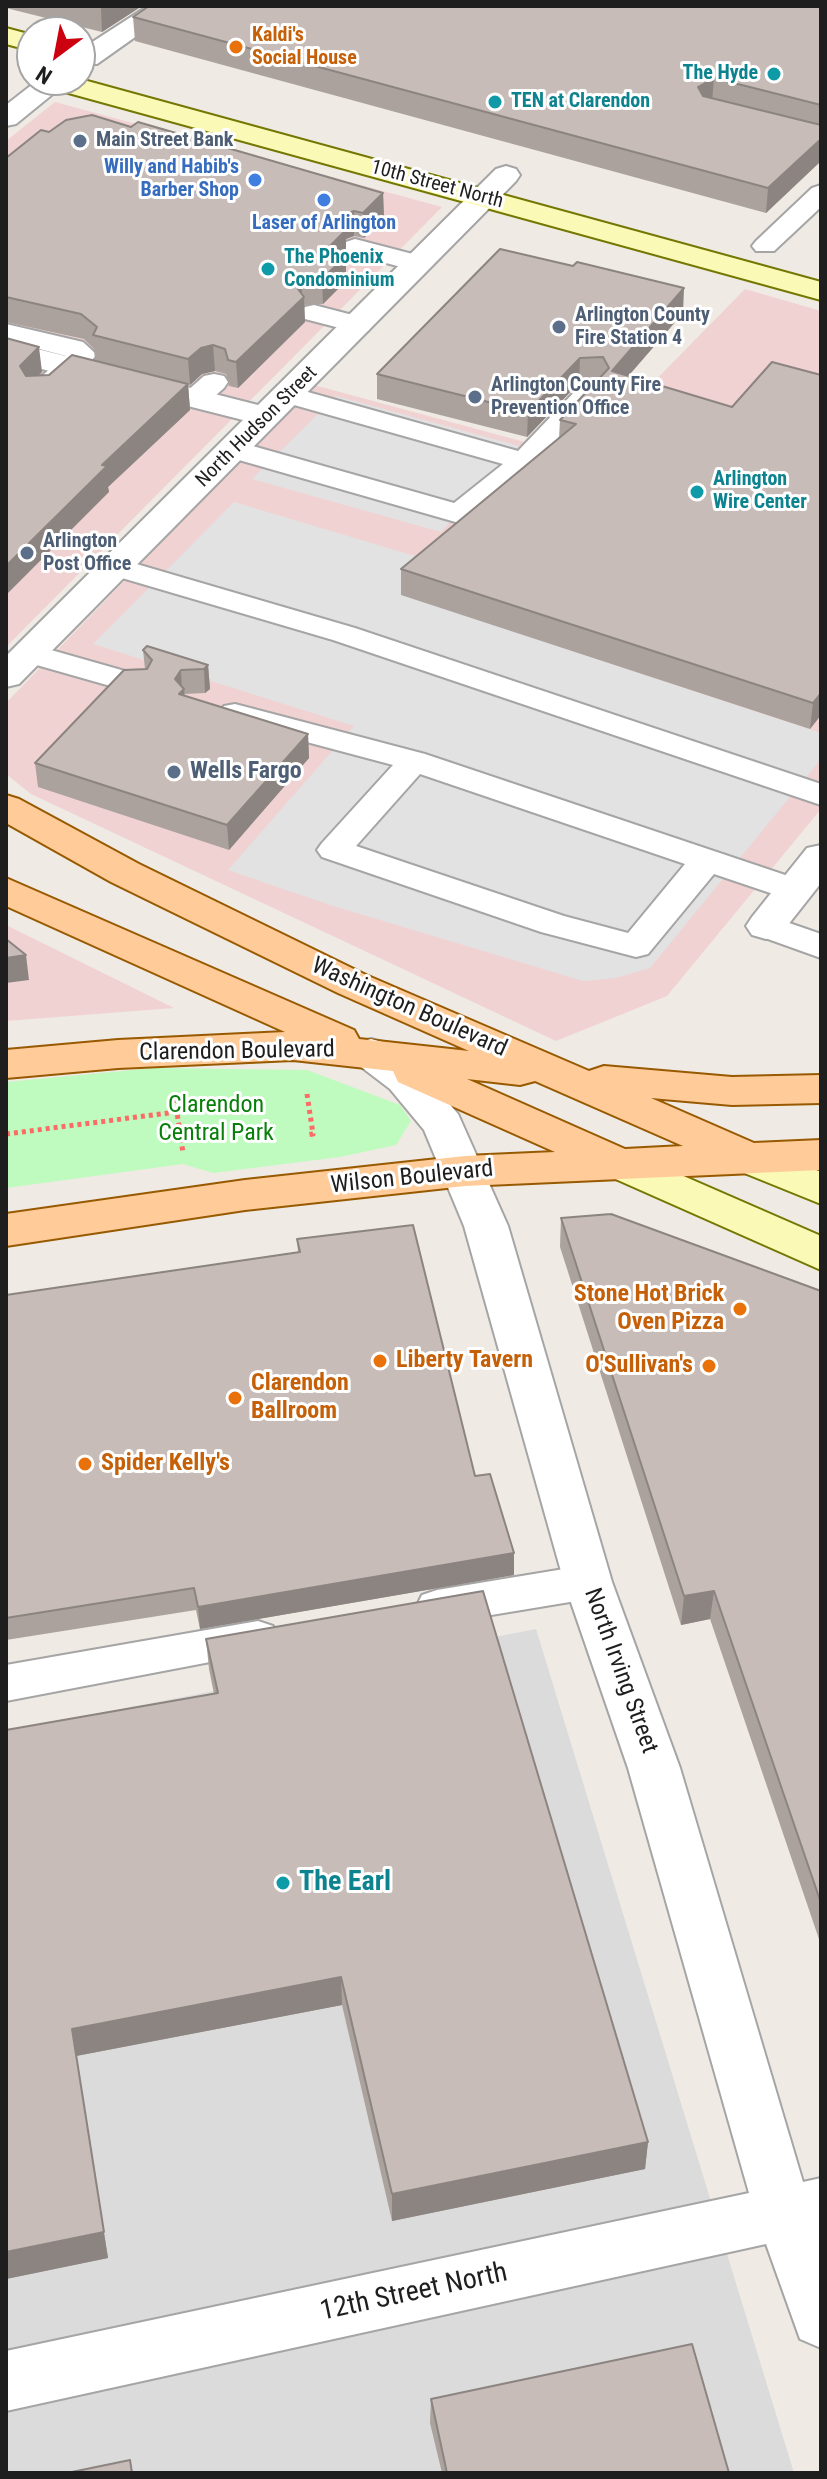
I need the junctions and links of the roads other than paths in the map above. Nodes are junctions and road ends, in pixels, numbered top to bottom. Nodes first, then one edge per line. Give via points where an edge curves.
1 (166, 6) edge
2 (96, 50) edge
3 (96, 62) edge
4 (115, 66) dead end
5 (96, 89) edge
6 (34, 96) edge
7 (6, 118) edge
8 (500, 180) junction
9 (821, 193) edge
10 (688, 225) dead end
11 (765, 246) junction
12 (355, 247) edge
13 (821, 262) edge
14 (419, 264) junction
15 (821, 291) edge
16 (314, 313) edge
17 (359, 325) junction
18 (6, 332) edge
19 (6, 350) edge
20 (70, 366) junction
21 (591, 391) edge
22 (39, 393) edge
23 (279, 406) junction
24 (235, 450) junction
25 (524, 461) junction
26 (116, 567) junction
27 (18, 664) edge
28 (135, 684) edge
29 (210, 707) edge
30 (414, 761) junction
31 (821, 795) edge
32 (6, 807) edge
33 (821, 857) edge
34 (707, 860) junction
35 (6, 890) edge
36 (794, 890) junction
37 (766, 926) joint
38 (821, 947) edge
39 (371, 1053) junction
40 (6, 1064) edge
41 (563, 1076) junction
42 (821, 1089) edge
43 (821, 1155) edge
44 (747, 1157) junction
45 (617, 1162) junction
46 (465, 1171) junction
47 (821, 1189) edge
48 (6, 1230) edge
49 (821, 1254) edge
50 (588, 1582) junction
51 (395, 1614) edge
52 (301, 1631) edge
53 (6, 1683) edge
54 (802, 2210) edge
55 (821, 2319) edge
56 (6, 2381) edge

1 - 2 street
3 - 4 main road
5 - 8 main road, 10th Street North
6 - 7 street
8 - 14 street, North Hudson Street
8 - 15 main road, 10th Street North
9 - 11 lane
10 - 11 main road
11 - 13 main road
12 - 14 lane
14 - 17 street, North Hudson Street
16 - 17 lane
17 - 23 street, North Hudson Street
18 - 20 lane via 81,352 83,358
19 - 20 street
20 - 22 lane
20 - 23 street
21 - 25 lane
23 - 24 street, North Hudson Street
23 - 25 lane
24 - 25 lane via 459,514
24 - 26 street, North Hudson Street
26 - 27 street, North Hudson Street
26 - 31 lane via 344,634
27 - 28 lane
29 - 30 lane
30 - 34 lane
30 - 34 lane via 334,850 553,924 636,946
32 - 41 main road, Washington Boulevard via 273,946
33 - 36 street
34 - 36 lane
35 - 39 main road
36 - 37 street
37 - 38 lane
39 - 40 main road, Clarendon Boulevard via 293,1046 214,1048
39 - 41 main road, Clarendon Boulevard
39 - 45 main road
39 - 46 street, North Irving Street via 426,1101
41 - 42 main road via 732,1091
41 - 44 main road, Washington Boulevard
43 - 44 main road, Wilson Boulevard
44 - 45 main road, Wilson Boulevard
44 - 47 main road, Washington Boulevard
45 - 46 main road, Wilson Boulevard
45 - 49 main road
46 - 48 main road, Wilson Boulevard via 245,1195
46 - 50 street, North Irving Street via 496,1257
50 - 51 lane
50 - 54 street, North Irving Street
52 - 53 lane
54 - 55 street, North Irving Street
54 - 56 street, 12th Street North

